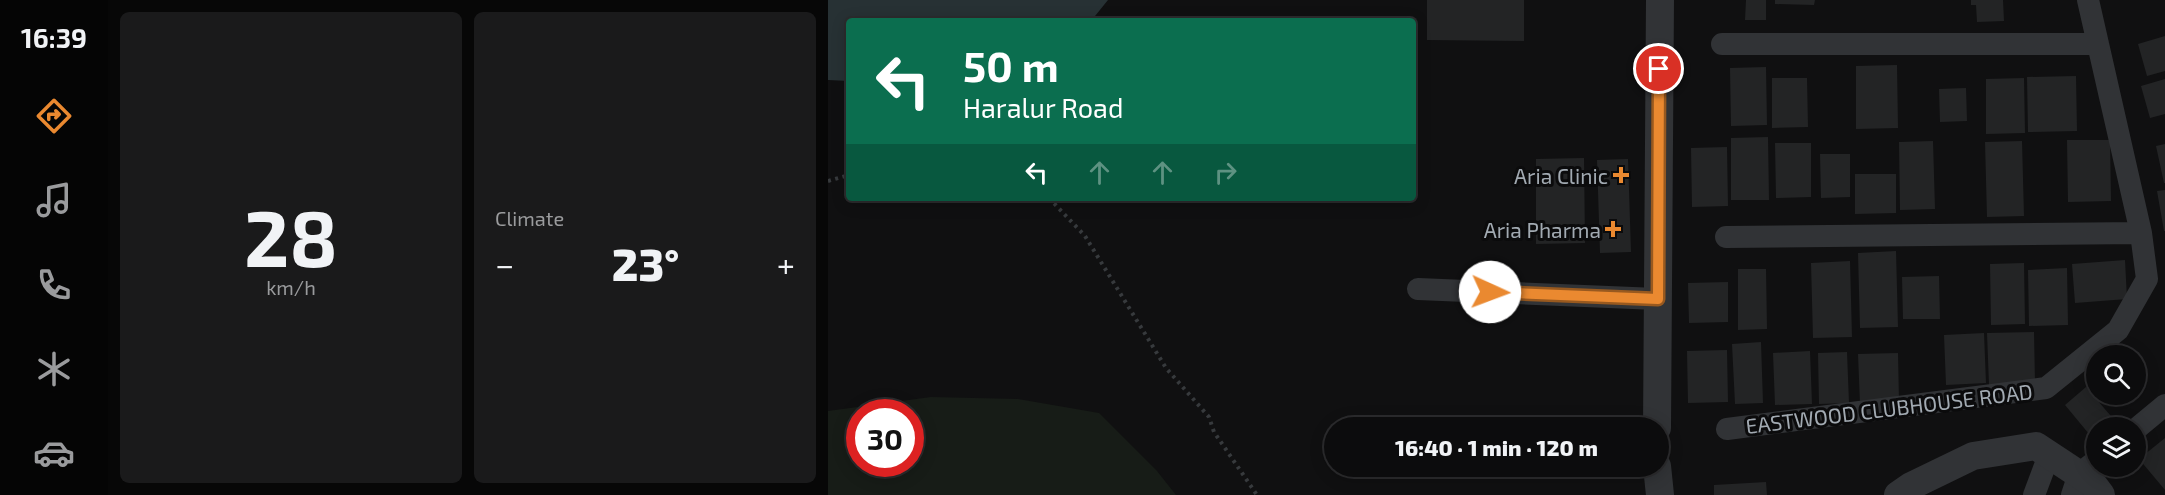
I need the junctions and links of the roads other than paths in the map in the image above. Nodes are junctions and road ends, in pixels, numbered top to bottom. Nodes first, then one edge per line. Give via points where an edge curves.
1 (1660, 0) edge
2 (2088, 0) edge
3 (1722, 44) dead end
4 (2097, 44) junction
5 (2141, 233) junction
6 (1726, 237) dead end
7 (1418, 289) dead end
8 (1658, 299) junction
9 (2165, 405) edge
10 (1657, 417) edge
11 (2146, 421) edge
12 (1727, 429) dead end
13 (2049, 455) junction
14 (2083, 476) edge
15 (1658, 477) edge
16 (1660, 495) edge
17 (1898, 495) edge
18 (2034, 495) edge
19 (2101, 495) edge

1 - 8 street
2 - 4 street, EASTWOOD CLUBHOUSE ROAD
3 - 4 street
4 - 5 street, EASTWOOD CLUBHOUSE ROAD
5 - 6 street
5 - 12 street, EASTWOOD CLUBHOUSE ROAD via 2147,279 2118,330 2046,388
7 - 8 street
8 - 10 street
9 - 11 street
13 - 14 street
13 - 17 street via 2036,446 1973,456
13 - 18 street
14 - 19 street
15 - 16 street

